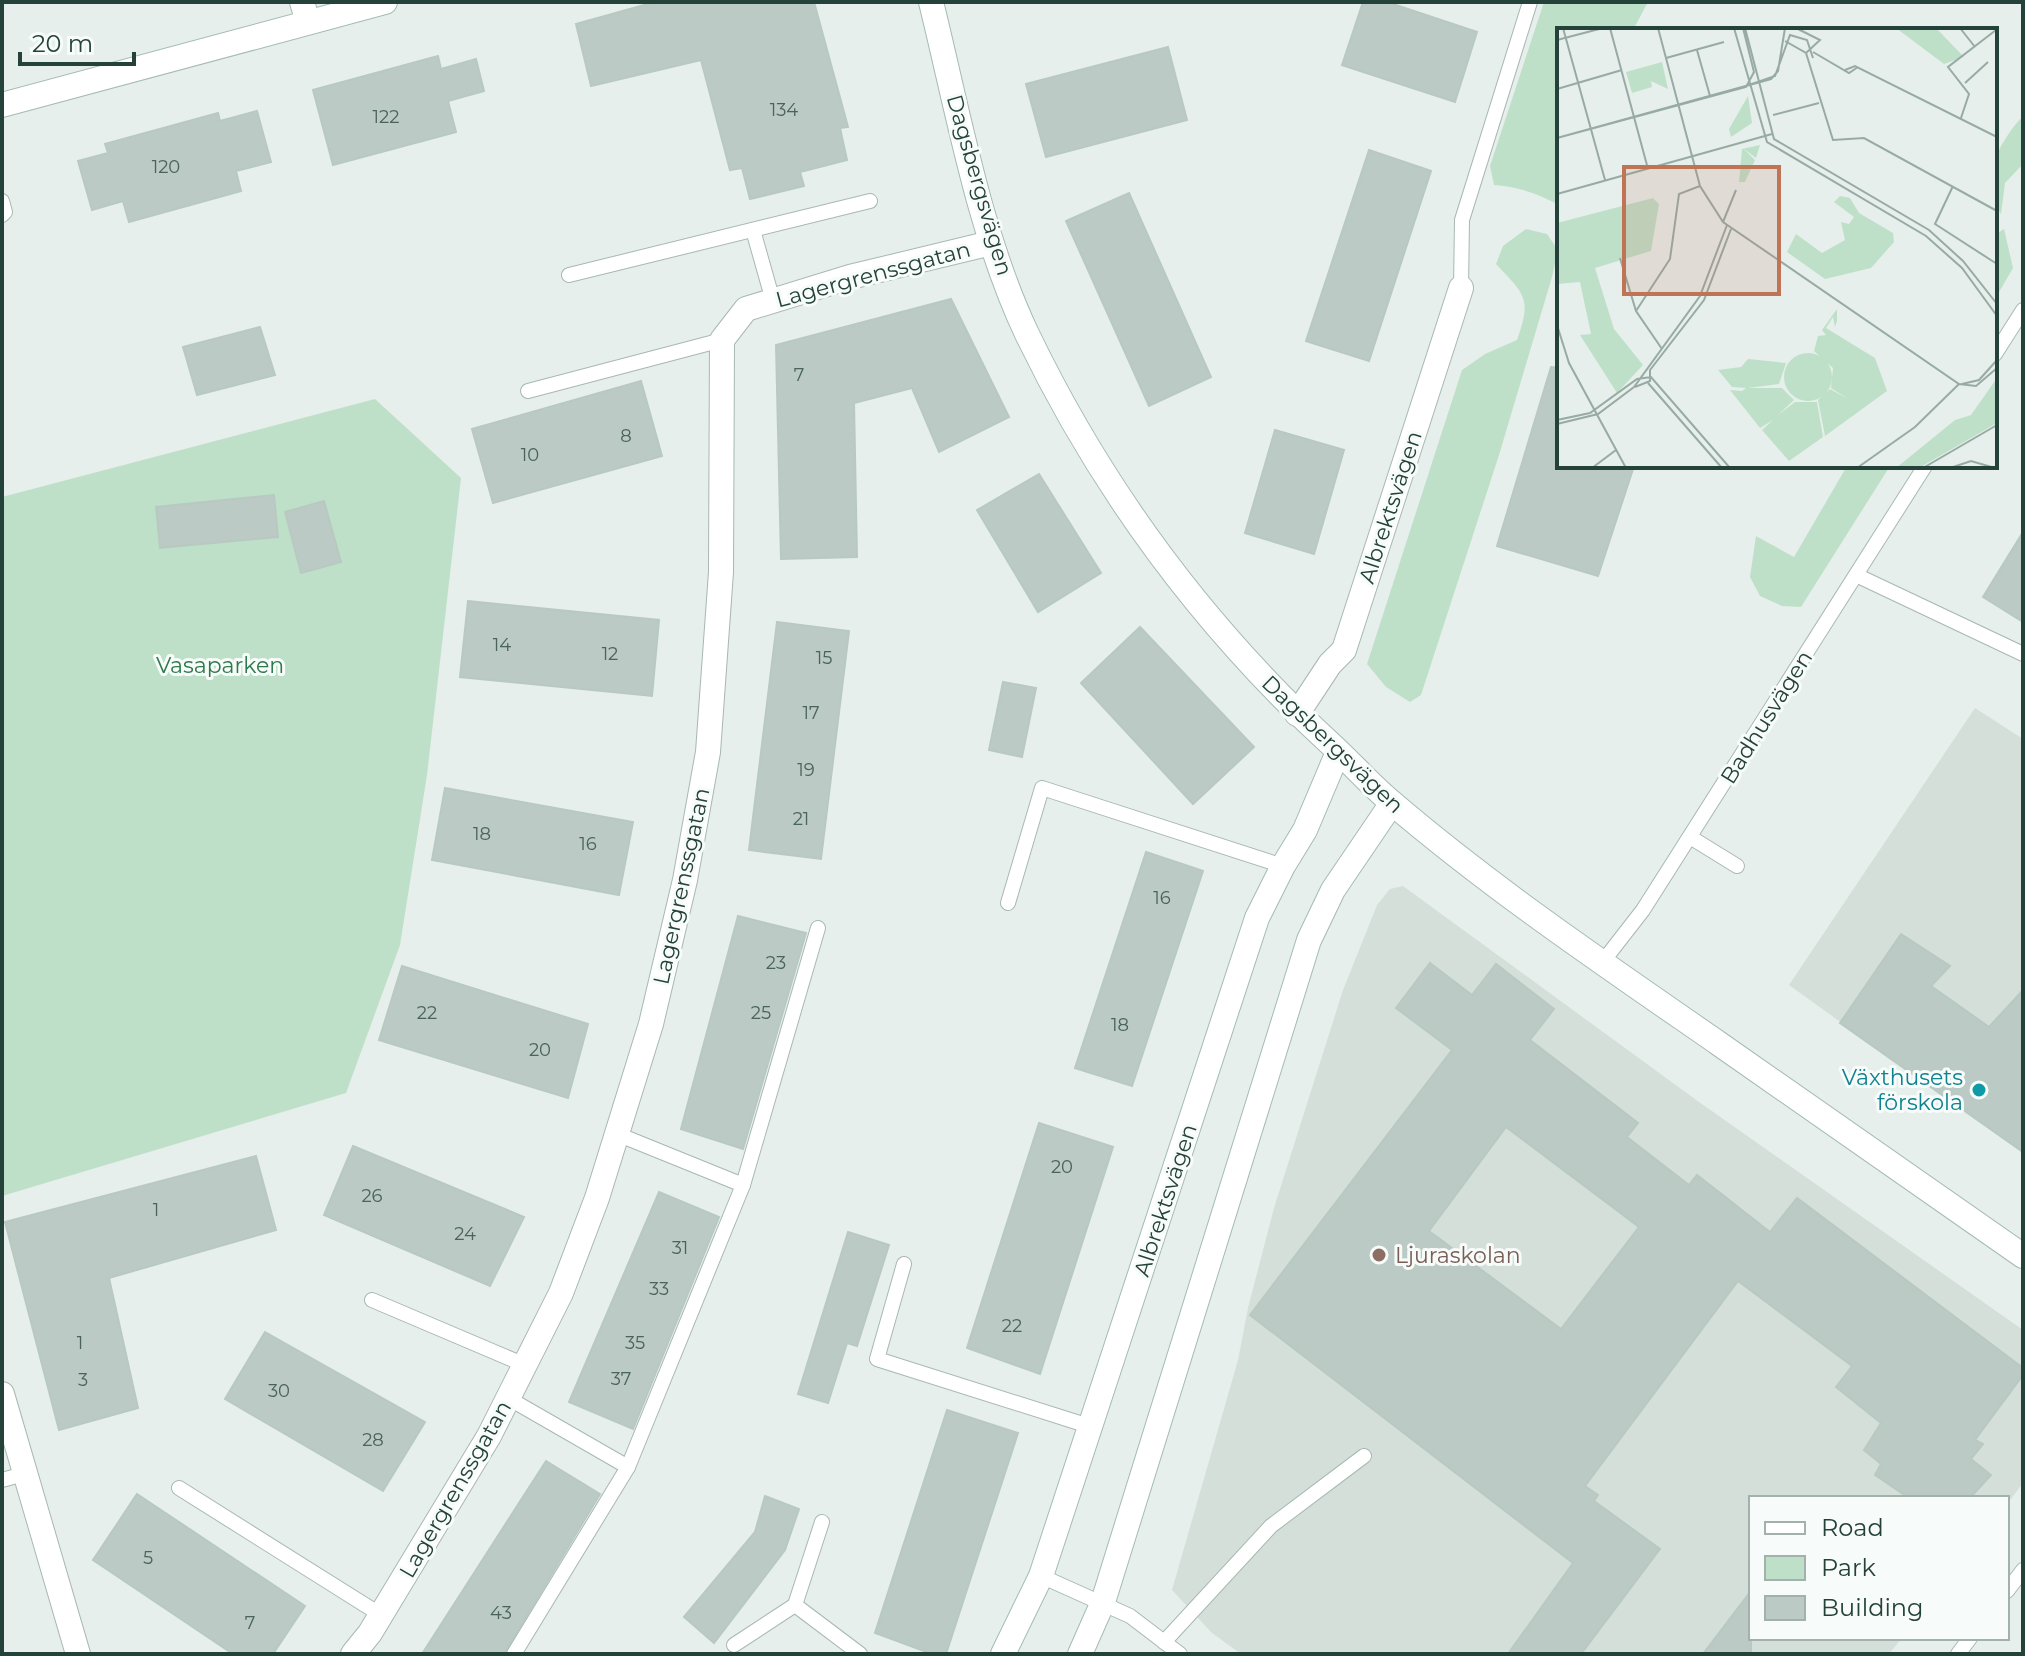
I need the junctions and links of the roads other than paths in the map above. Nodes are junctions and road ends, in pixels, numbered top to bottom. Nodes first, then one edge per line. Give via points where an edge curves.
1 (385, 2) edge
2 (931, 2) edge
3 (1530, 2) edge
4 (305, 12) edge
5 (2, 105) edge
6 (2, 201) edge
7 (870, 201) dead end
8 (2, 215) edge
9 (753, 230) junction
10 (991, 243) junction
11 (569, 275) dead end
12 (1461, 288) joint
13 (773, 301) junction
14 (2023, 310) edge
15 (722, 340) junction
16 (1997, 351) edge
17 (528, 391) dead end
18 (1924, 468) edge
19 (1856, 575) junction
20 (2023, 654) edge
21 (1297, 714) junction
22 (1338, 752) junction
23 (1392, 803) junction
24 (1690, 837) junction
25 (1283, 866) junction
26 (1737, 866) dead end
27 (1008, 903) dead end
28 (818, 928) dead end
29 (1601, 964) junction
30 (617, 1134) junction
31 (743, 1185) junction
32 (2023, 1256) edge
33 (904, 1264) dead end
34 (372, 1300) dead end
35 (525, 1365) junction
36 (2, 1394) edge
37 (508, 1398) junction
38 (1092, 1427) junction
39 (1364, 1456) dead end
40 (628, 1467) junction
41 (13, 1477) edge
42 (179, 1488) dead end
43 (822, 1522) dead end
44 (2023, 1570) edge
45 (1041, 1576) junction
46 (2009, 1588) edge
47 (1103, 1602) junction
48 (795, 1605) junction
49 (381, 1615) junction
50 (1164, 1642) junction
51 (734, 1645) dead end
52 (78, 1654) edge
53 (353, 1654) edge
54 (514, 1654) edge
55 (860, 1654) edge
56 (1003, 1654) edge
57 (1080, 1654) edge
58 (1180, 1654) edge

1 - 4 street
2 - 10 street, Dagsbergsvägen
3 - 12 lane via 1462,220
4 - 5 street
6 - 8 lane
7 - 9 lane
9 - 11 lane
9 - 13 lane
10 - 13 street, Lagergrenssgatan
10 - 21 street, Dagsbergsvägen via 1026,332 1094,461 1209,620
12 - 21 street, Albrektsvägen via 1344,650
13 - 15 street, Lagergrenssgatan via 746,309
14 - 16 lane
15 - 17 lane
15 - 30 street, Lagergrenssgatan via 721,572 708,752 682,895
18 - 19 lane, Badhusvägen
19 - 20 lane
19 - 24 lane, Badhusvägen
21 - 22 street, Dagsbergsvägen
22 - 23 street, Dagsbergsvägen
22 - 25 street, Albrektsvägen via 1305,830
23 - 29 street, Dagsbergsvägen
23 - 47 street via 1333,890 1309,940
24 - 26 lane
24 - 29 lane, Badhusvägen
25 - 27 lane via 1042,788
25 - 38 street, Albrektsvägen via 1257,918
28 - 31 lane
29 - 32 street, Dagsbergsvägen
30 - 31 lane
30 - 35 street, Lagergrenssgatan via 561,1293
31 - 40 lane
33 - 38 lane via 877,1359
34 - 35 lane
35 - 37 street, Lagergrenssgatan
36 - 41 street
37 - 40 lane
37 - 49 street, Lagergrenssgatan
38 - 45 street, Albrektsvägen
39 - 50 lane via 1271,1526
40 - 54 lane
41 - 52 street
42 - 49 lane
43 - 48 lane
44 - 46 lane
45 - 47 lane
45 - 56 street, Albrektsvägen
47 - 50 lane
47 - 57 street
48 - 51 lane
48 - 55 lane
49 - 53 street, Lagergrenssgatan
50 - 58 lane

